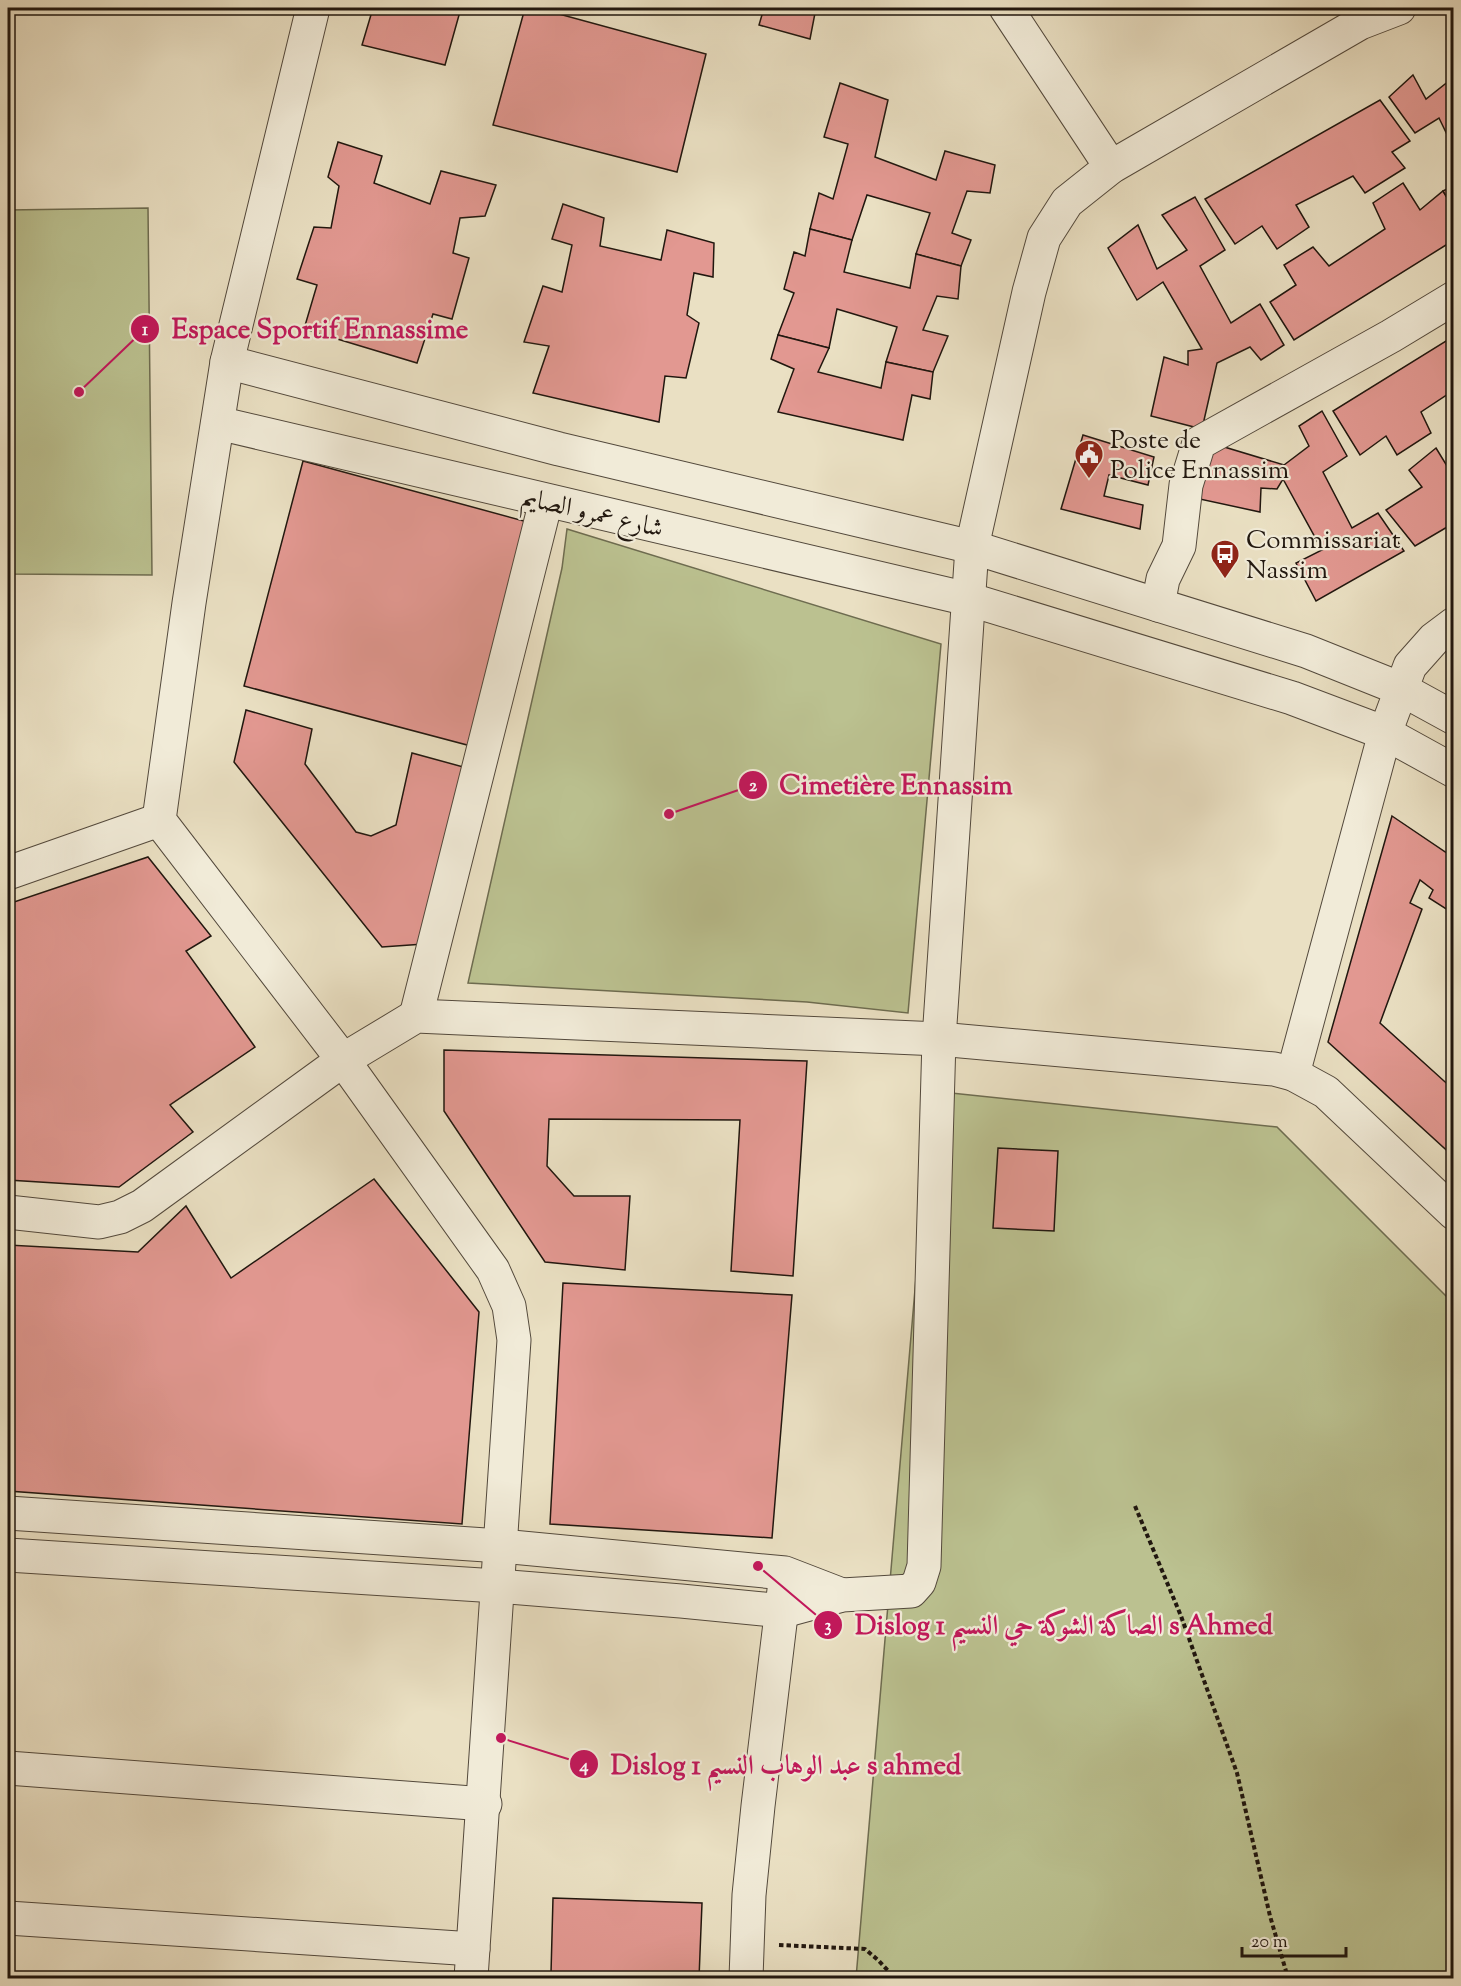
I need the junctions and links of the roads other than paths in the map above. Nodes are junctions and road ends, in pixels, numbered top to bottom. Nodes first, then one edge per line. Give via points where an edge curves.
1 (313, 8) edge
2 (1006, 8) edge
3 (1399, 8) edge
4 (1111, 167) junction
5 (1454, 298) edge
6 (227, 362) junction
7 (218, 423) junction
8 (546, 501) junction
9 (972, 547) junction
10 (968, 599) junction
11 (1158, 605) junction
12 (1454, 624) edge
13 (1401, 689) junction
14 (1454, 718) edge
15 (1385, 733) junction
16 (1454, 771) edge
17 (159, 820) junction
18 (8, 873) edge
19 (416, 1016) junction
20 (939, 1039) junction
21 (343, 1060) junction
22 (1293, 1074) junction
23 (8, 1212) edge
24 (1454, 1213) edge
25 (8, 1513) edge
26 (501, 1546) junction
27 (8, 1555) edge
28 (785, 1573) junction
29 (496, 1586) junction
30 (842, 1595) junction
31 (783, 1611) junction
32 (8, 1768) edge
33 (485, 1804) junction
34 (8, 1918) edge
35 (472, 1964) edge
36 (746, 1978) edge

1 - 6 street
2 - 4 street
3 - 4 street via 1360,23
4 - 9 street via 1067,202 1044,238
5 - 11 street via 1199,443 1186,485 1179,546 1163,579
6 - 7 street
6 - 9 street, شارع عمرو الصايم via 571,451
7 - 8 street, شارع عمرو الصايم
7 - 17 street
8 - 10 street, شارع عمرو الصايم
8 - 19 street
9 - 10 street
9 - 11 street, شارع عمرو الصايم
10 - 15 street, شارع عمرو الصايم via 1292,698
10 - 20 street
11 - 13 street, شارع عمرو الصايم via 1306,651
12 - 13 street via 1410,666
13 - 14 street, شارع عمرو الصايم
13 - 15 street
15 - 16 street, شارع عمرو الصايم
15 - 22 street
17 - 18 street
17 - 21 street
19 - 20 street
19 - 21 street
20 - 22 street via 1274,1069
20 - 30 street via 924,1566 911,1591
21 - 23 street via 142,1206 120,1217 99,1222
21 - 26 street via 493,1270 509,1306 514,1340
22 - 24 street via 1326,1092
25 - 26 street
26 - 28 street
26 - 29 street
27 - 29 street
28 - 30 street
28 - 31 street
29 - 31 street
29 - 33 street
30 - 31 street
31 - 36 street via 749,1895
32 - 33 street
33 - 35 street
34 - 35 street

